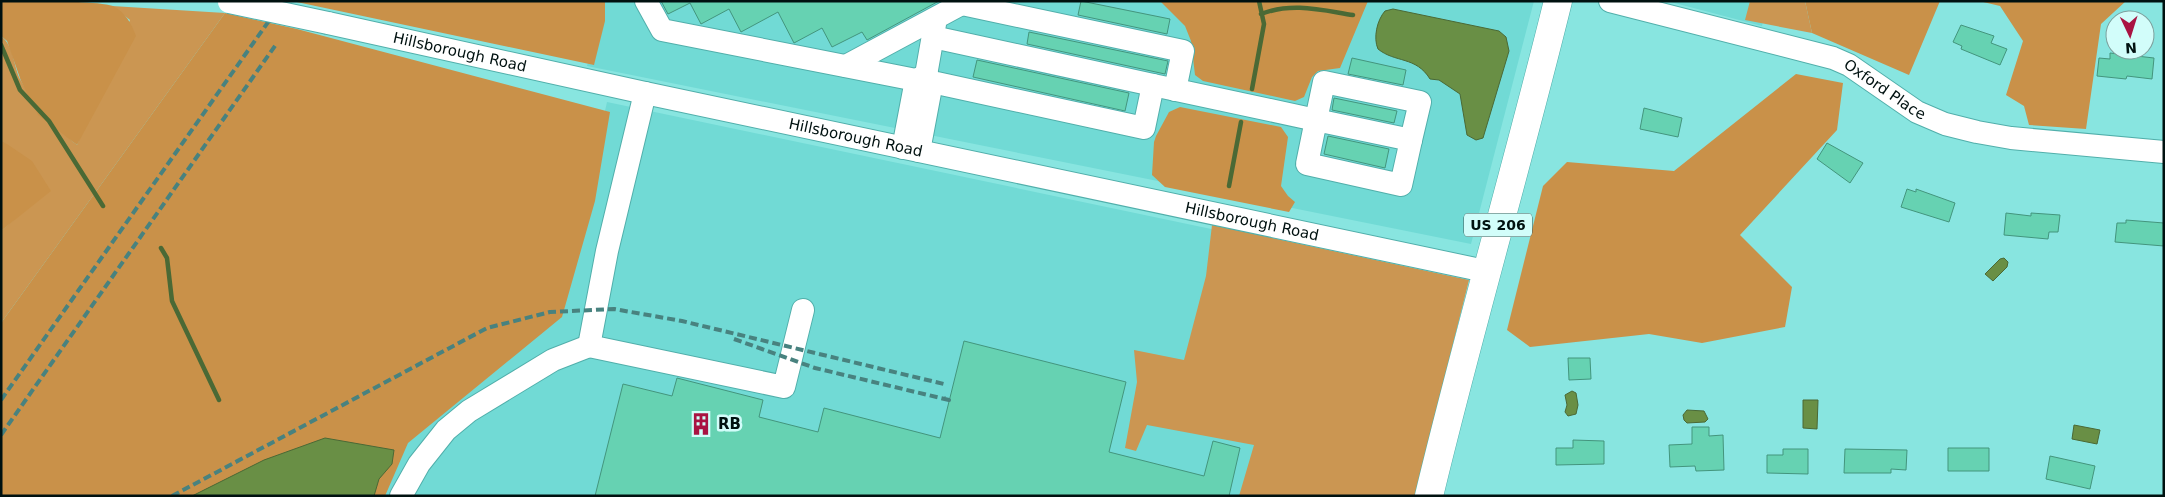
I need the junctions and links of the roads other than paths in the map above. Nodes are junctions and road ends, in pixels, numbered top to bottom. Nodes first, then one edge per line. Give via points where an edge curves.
1 (646, 1) edge
2 (1558, 1) edge
3 (1610, 1) edge
4 (228, 2) edge
5 (964, 3) edge
6 (934, 28) junction
7 (846, 66) junction
8 (925, 79) junction
9 (1153, 85) junction
10 (1175, 90) junction
11 (645, 93) junction
12 (1316, 120) junction
13 (1411, 140) junction
14 (911, 150) junction
15 (2164, 152) edge
16 (1485, 271) junction
17 (803, 310) dead end
18 (589, 346) junction
19 (401, 496) edge
20 (1429, 496) edge

1 - 7 street via 662,30
2 - 16 main road, US 206
3 - 15 street, Oxford Place via 1833,58 1849,65 1918,112 1946,124 1977,132
4 - 11 street, Hillsborough Road, bridge
5 - 6 street
5 - 10 street via 1183,51
6 - 7 street
6 - 8 street
6 - 9 street
7 - 8 street
8 - 9 street via 1144,128
8 - 14 street
9 - 10 street
10 - 12 street
11 - 14 street, Hillsborough Road
11 - 18 street via 607,251
12 - 13 street
12 - 13 street via 1324,82 1420,102
12 - 13 street via 1307,164 1401,184
14 - 16 street, Hillsborough Road
16 - 20 main road, US 206
17 - 18 street via 784,387
18 - 19 street via 553,360 469,411 446,430 419,464

